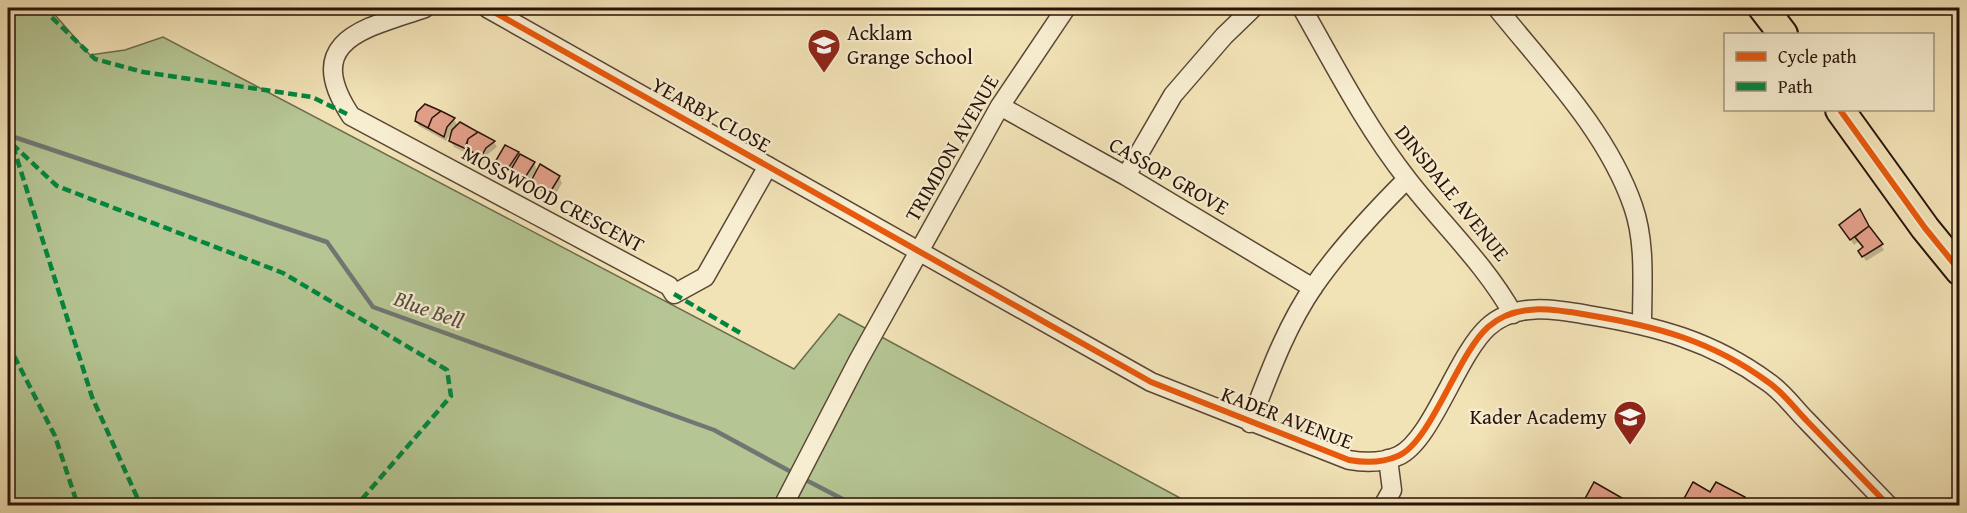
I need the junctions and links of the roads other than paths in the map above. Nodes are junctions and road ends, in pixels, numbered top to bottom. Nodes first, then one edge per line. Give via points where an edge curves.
1 (425, 8) edge
2 (487, 8) edge
3 (1066, 8) edge
4 (1253, 8) edge
5 (1302, 8) edge
6 (1497, 8) edge
7 (1763, 8) edge
8 (1782, 33) edge
9 (1000, 106) junction
10 (1841, 111) edge
11 (768, 166) junction
12 (1126, 176) junction
13 (1407, 179) junction
14 (919, 252) junction
15 (1959, 271) edge
16 (1313, 288) junction
17 (1513, 314) junction
18 (1642, 324) junction
19 (1250, 423) junction
20 (1388, 459) junction
21 (783, 506) edge
22 (1383, 506) edge
23 (1889, 506) edge

1 - 11 street, MOSSWOOD CRESCENT via 356,31 338,50 332,78 337,95 351,116 669,286 674,294 705,277
2 - 11 street, YEARBY CLOSE
3 - 9 street, TRIMDON AVENUE
4 - 12 street via 1173,95
5 - 13 street, DINSDALE AVENUE via 1356,104
6 - 18 street via 1593,129 1616,166 1634,207 1641,240
7 - 8 main road
9 - 12 street, CASSOP GROVE
9 - 14 street, TRIMDON AVENUE
10 - 15 main road
11 - 14 street, YEARBY CLOSE
12 - 16 street, CASSOP GROVE
13 - 16 street via 1359,228
13 - 17 street, DINSDALE AVENUE via 1497,286
14 - 19 street, KADER AVENUE via 1151,382
14 - 21 street, TRIMDON AVENUE
16 - 19 street via 1280,348
17 - 18 street, KADER AVENUE via 1547,308
17 - 20 street, KADER AVENUE via 1489,326 1473,344 1416,442 1400,456
18 - 23 street, KADER AVENUE via 1701,343 1771,384
19 - 20 street, KADER AVENUE via 1349,460 1371,463
20 - 22 street via 1392,490

